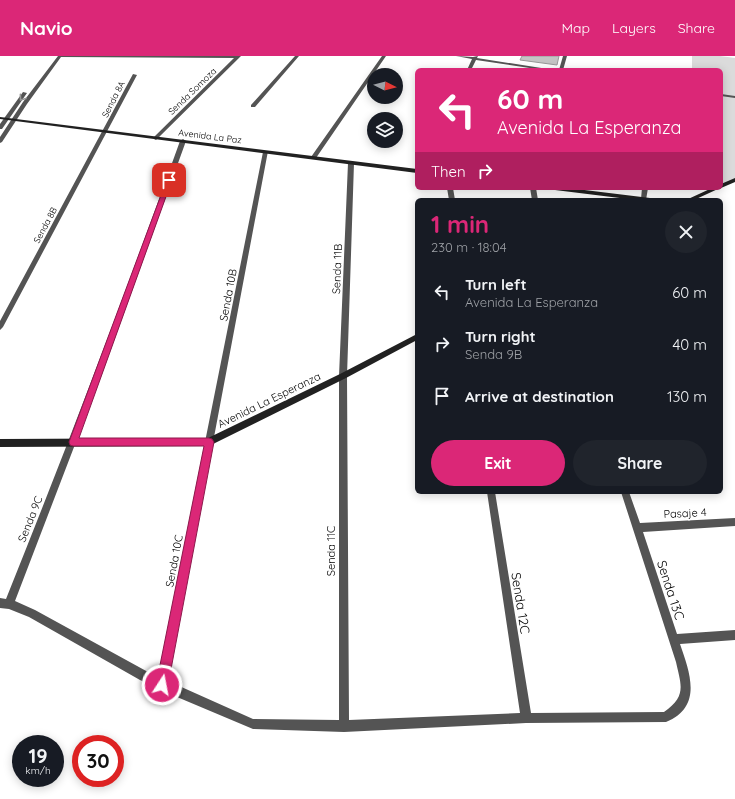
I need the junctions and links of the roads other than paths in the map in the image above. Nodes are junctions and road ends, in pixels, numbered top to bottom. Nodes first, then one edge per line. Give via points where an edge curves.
1 (54, 56) edge
2 (60, 56) edge
3 (239, 56) edge
4 (297, 56) edge
5 (384, 56) edge
6 (458, 56) edge
7 (565, 56) edge
8 (475, 57) edge
9 (470, 68) edge
10 (540, 68) edge
11 (562, 68) edge
12 (135, 75) dead end
13 (723, 95) edge
14 (735, 97) edge
15 (253, 106) dead end
16 (0, 118) edge
17 (7, 119) junction
18 (15, 120) junction
19 (0, 128) edge
20 (106, 131) junction
21 (156, 138) junction
22 (0, 141) edge
23 (183, 142) junction
24 (266, 152) junction
25 (314, 158) junction
26 (351, 163) junction
27 (415, 171) edge
28 (735, 180) edge
29 (723, 185) edge
30 (570, 190) edge
31 (712, 190) edge
32 (632, 198) edge
33 (694, 198) edge
34 (0, 327) edge
35 (415, 338) edge
36 (342, 376) junction
37 (0, 442) edge
38 (73, 442) junction
39 (209, 442) junction
40 (491, 494) edge
41 (626, 494) edge
42 (735, 522) edge
43 (637, 528) junction
44 (5, 604) edge
45 (735, 635) edge
46 (673, 639) junction
47 (162, 685) junction
48 (526, 718) junction
49 (344, 726) junction

1 -> 17 street
2 - 3 street
2 - 18 street
3 - 21 street, Senda Somoza
4 - 15 street
5 - 25 street
6 - 8 street
7 - 11 street
8 - 9 street
8 - 10 street
12 - 20 street, Senda 8A
13 - 14 street
16 - 17 street, Avenida La Paz
17 - 18 street, Avenida La Paz
17 - 19 street
18 - 20 street, Avenida La Paz
18 - 22 street
20 - 21 street, Avenida La Paz
20 - 34 street, Senda 8B
21 - 23 street, Avenida La Paz
23 - 24 street, Avenida La Paz
23 - 38 street, Senda 9C
24 - 25 street, Avenida La Paz
24 - 39 street, Senda 10B
25 - 26 street, Avenida La Paz
26 - 27 street, Avenida La Paz
26 - 36 street, Senda 11B
28 - 29 street
30 - 32 street
31 - 33 street
35 - 36 street, Avenida La Esperanza
36 - 39 street, Avenida La Esperanza
36 - 49 street, Senda 11C
37 - 38 street, Avenida La Esperanza
38 - 39 street, Avenida La Esperanza
38 - 44 street, Senda 9C
39 - 47 street, Senda 10C
40 - 48 street, Senda 12C
41 - 43 street, Senda 13C
42 - 43 street, Pasaje 4
43 - 46 street, Senda 13C
44 - 47 street via 32,613
45 - 46 street
46 - 48 street, Senda 13C via 685,680 686,697 679,709 666,717
47 - 49 street via 253,724
48 - 49 street

